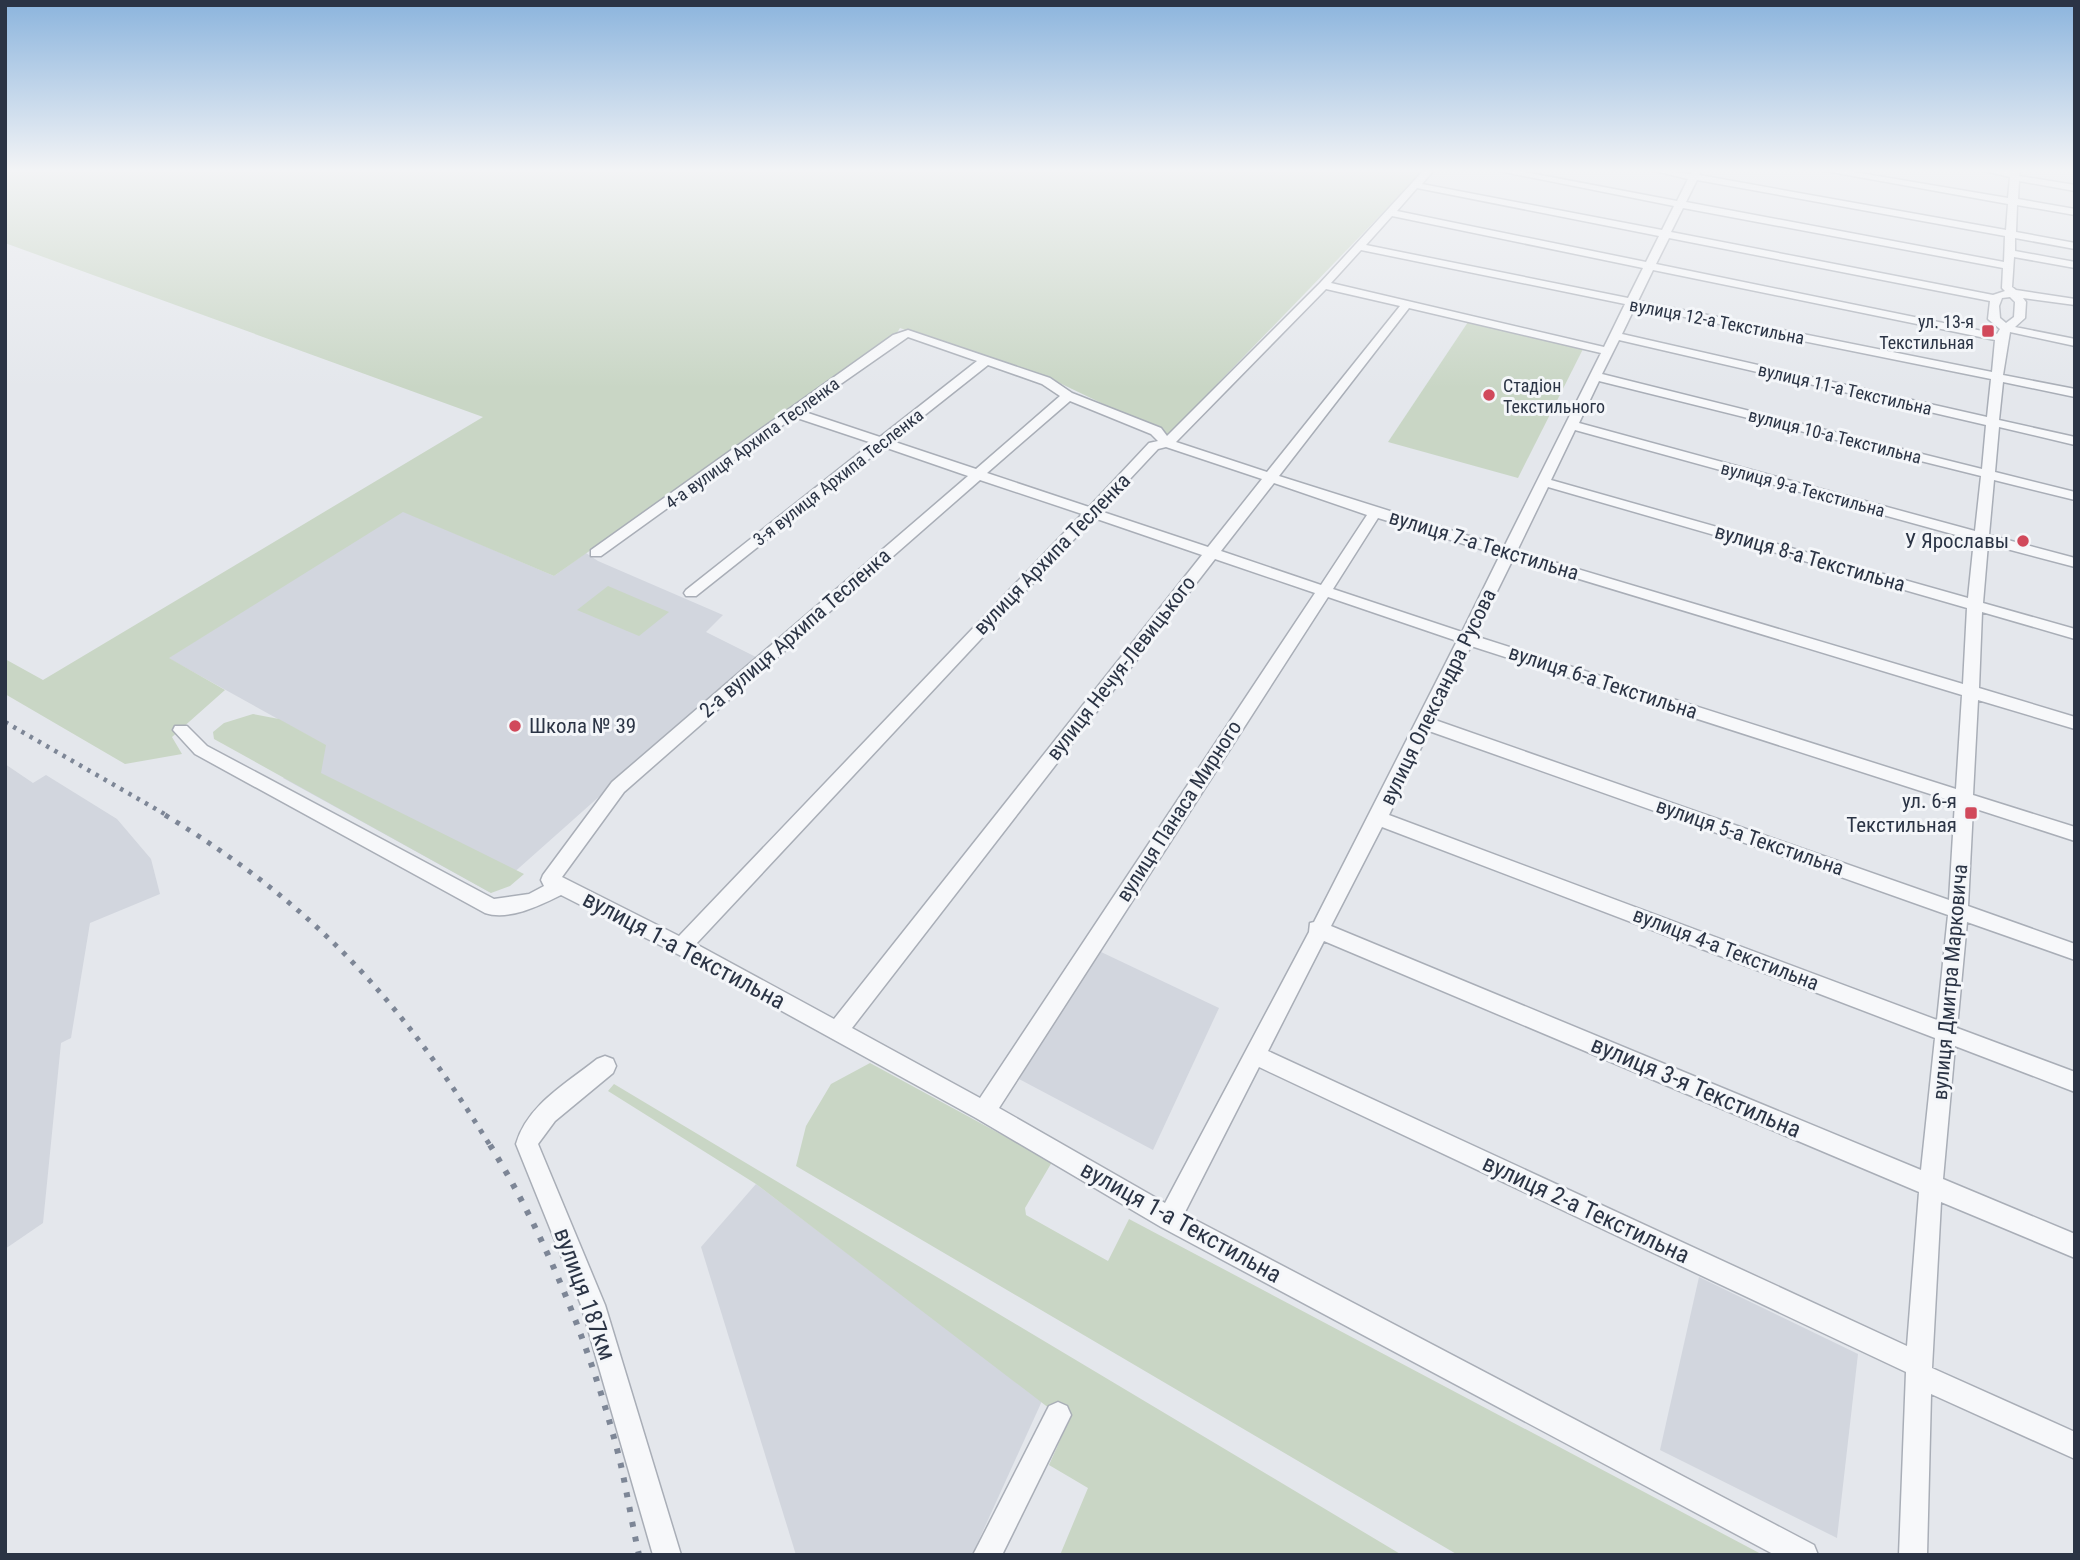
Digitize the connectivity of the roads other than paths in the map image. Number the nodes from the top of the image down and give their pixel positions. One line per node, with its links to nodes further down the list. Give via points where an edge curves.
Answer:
1 (1364, 243): 9 (street, вулиця Архипа Тесленка)
2 (1535, 243): 12 (street)
3 (1660, 243): 12 (street, вулиця Олександра Русова)
4 (1712, 243): 14 (street)
5 (1952, 243): 10 (street)
6 (1976, 243): 10 (street)
7 (2010, 243): 10 (street, вулиця Дмитра Марковича)
8 (2075, 246): 10 (street)
9 (1360, 247): 13 (street, вулиця Архипа Тесленка); 16 (street, вулиця 12-а Текстильна)
10 (2009, 251): 11 (street); 14 (street, вулиця Дмитра Марковича)
11 (2075, 265)
12 (1648, 266): 16 (street, вулиця Олександра Русова); 19 (street)
13 (1324, 285): 17 (street, вулиця 11-а Текстильна); 32 (street, вулиця Архипа Тесленка)
14 (2004, 296): 15 (street); 19 (street, вулиця Дмитра Марковича, via 1994,319)
15 (2075, 303)
16 (1630, 304): 21 (street, вулиця Олександра Русова); 24 (street, вулиця 12-а Текстильна)
17 (1406, 305): 21 (street, вулиця 11-а Текстильна); 35 (street, вулиця Нечуя-Левицького)
18 (908, 333): 22 (street, вулиця 7-а Текстильна); 27 (street, 4-а вулиця Архипа Тесленка)
19 (2004, 333): 20 (street); 24 (street, вулиця Дмитра Марковича)
20 (2075, 343)
21 (1611, 344): 23 (street, вулиця Олександра Русова); 28 (street, вулиця 11-а Текстильна)
22 (985, 361): 26 (street, вулиця 7-а Текстильна, via 1046,382); 31 (street, 3-я вулиця Архипа Тесленка)
23 (1595, 376): 29 (street, вулиця Олександра Русова); 33 (street, вулиця 10-а Текстильна)
24 (1997, 378): 25 (street, вулиця 12-а Текстильна); 28 (street, вулиця Дмитра Марковича)
25 (2075, 394)
26 (1068, 396): 32 (street, вулиця 7-а Текстильна, via 1156,431); 34 (street, 2-а вулиця Архипа Тесленка)
27 (795, 413): 31 (street, вулиця 6-а Текстильна); 43 (street, 4-а вулиця Архипа Тесленка)
28 (1991, 422): 30 (street, вулиця 11-а Текстильна); 33 (street, вулиця Дмитра Марковича)
29 (1571, 425): 36 (street, вулиця Олександра Русова); 40 (street, вулиця 9-а Текстильна)
30 (2075, 441)
31 (879, 442): 34 (street, вулиця 6-а Текстильна); 46 (street, 3-я вулиця Архипа Тесленка)
32 (1167, 443): 35 (street, вулиця 7-а Текстильна); 39 (street, вулиця Архипа Тесленка, via 1154,446)
33 (1988, 475): 37 (street, вулиця 10-а Текстильна); 40 (street, вулиця Дмитра Марковича)
34 (974, 476): 39 (street, вулиця 6-а Текстильна); 57 (street, 2-а вулиця Архипа Тесленка, via 618,788 550,880)
35 (1272, 478): 38 (street, вулиця 7-а Текстильна); 41 (street, вулиця Нечуя-Левицького)
36 (1545, 482): 42 (street, вулиця Олександра Русова); 47 (street, вулиця 8-а Текстильна)
37 (2075, 496)
38 (1375, 513): 42 (street, вулиця 7-а Текстильна); 45 (street, вулиця Панаса Мирного)
39 (1093, 514): 41 (street, вулиця 6-а Текстильна); 60 (street, вулиця Архипа Тесленка, via 870,743)
40 (1984, 538): 44 (street, вулиця 9-а Текстильна); 47 (street, вулиця Дмитра Марковича)
41 (1213, 551): 45 (street, вулиця 6-а Текстильна); 62 (street, вулиця Нечуя-Левицького)
42 (1509, 553): 49 (street, вулиця Олександра Русова); 50 (street, вулиця 7-а Текстильна)
43 (596, 554)
44 (2075, 563)
45 (1324, 589): 49 (street, вулиця 6-а Текстильна); 67 (street, вулиця Панаса Мирного)
46 (691, 593)
47 (1975, 606): 48 (street, вулиця 8-а Текстильна); 50 (street, вулиця Дмитра Марковича)
48 (2075, 634)
49 (1467, 639): 51 (street, вулиця Олександра Русова); 54 (street, вулиця 6-а Текстильна)
50 (1971, 692): 52 (street, вулиця 7-а Текстильна); 54 (street, вулиця Дмитра Марковича)
51 (1425, 723): 55 (street, вулиця Олександра Русова); 58 (street, вулиця 5-а Текстильна)
52 (2075, 723)
53 (181, 730): 57 (street, via 201,750 492,907 532,901)
54 (1964, 798): 56 (street, вулиця 6-а Текстильна); 58 (street, вулиця Дмитра Марковича)
55 (1378, 818): 59 (street, вулиця Олександра Русова); 63 (street, вулиця 4-а Текстильна)
56 (2075, 834)
57 (561, 886): 60 (street, вулиця 1-а Текстильна)
58 (1958, 911): 61 (street, вулиця 5-а Текстильна); 63 (street, вулиця Дмитра Марковича)
59 (1317, 929): 64 (street, вулиця Олександра Русова); 68 (street, вулиця 3-я Текстильна)
60 (681, 947): 62 (street, вулиця 1-а Текстильна)
61 (2075, 952)
62 (836, 1032): 67 (street, вулиця 1-а Текстильна)
63 (1948, 1033): 66 (street, вулиця 4-а Текстильна); 68 (street, вулиця Дмитра Марковича)
64 (1253, 1054): 69 (street, вулиця Олександра Русова); 71 (street, вулиця 2-а Текстильна)
65 (605, 1066): 74 (street, вулиця 187км, via 535,1125 527,1144 593,1305)
66 (2075, 1082)
67 (984, 1111): 69 (street, вулиця 1-а Текстильна)
68 (1931, 1185): 70 (street, вулиця 3-я Текстильна); 71 (street, вулиця Дмитра Марковича)
69 (1169, 1219): 76 (street, вулиця 1-а Текстильна)
70 (2075, 1246)
71 (1920, 1370): 73 (street, вулиця 2-а Текстильна); 77 (street, вулиця Дмитра Марковича)
72 (1058, 1415): 75 (street)
73 (2075, 1446)
74 (667, 1555)
75 (987, 1555)
76 (1804, 1555)
77 (1913, 1555)

